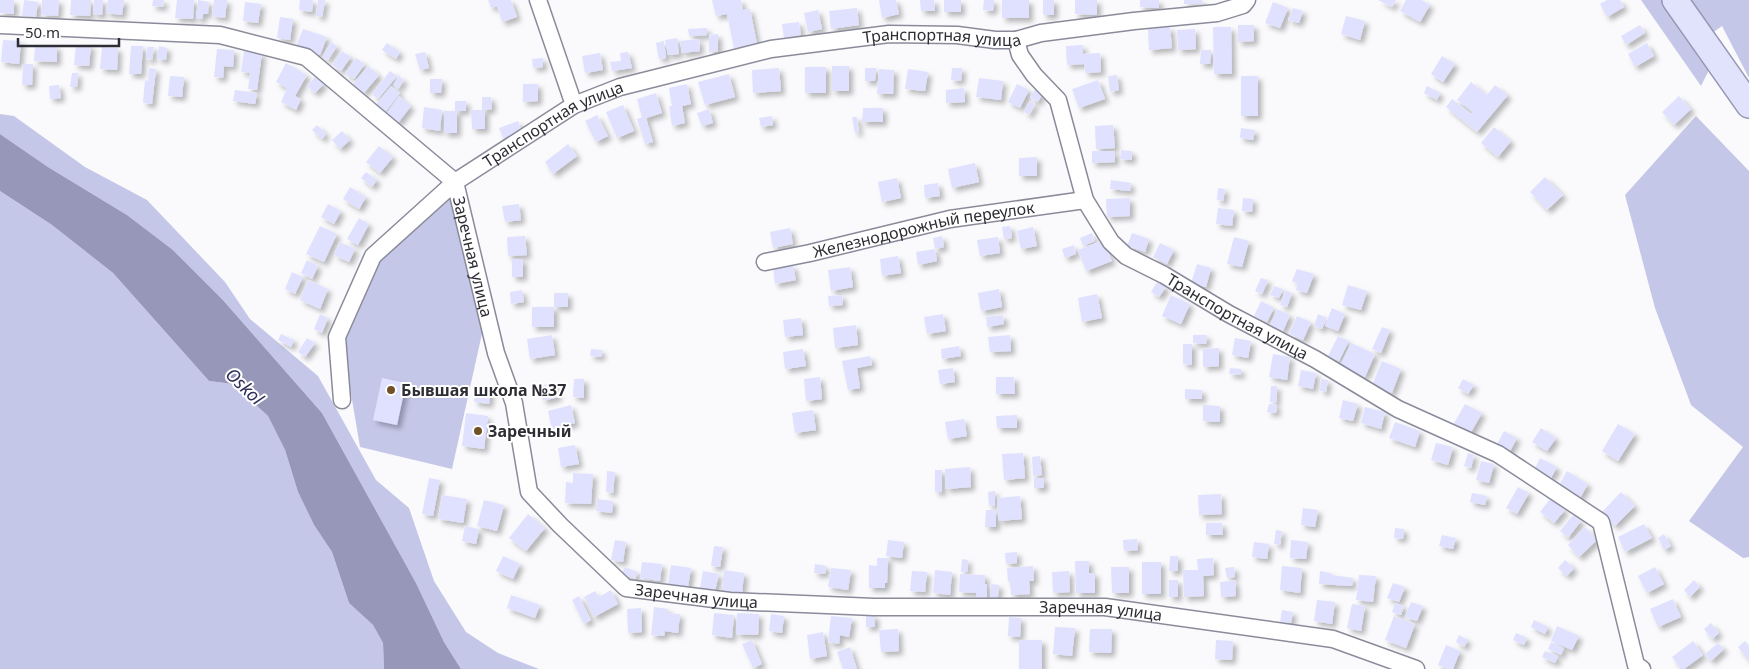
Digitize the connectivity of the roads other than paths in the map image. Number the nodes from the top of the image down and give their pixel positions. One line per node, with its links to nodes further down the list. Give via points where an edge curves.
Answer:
1 (538, 0): 6 (street)
2 (1247, 0): 5 (street, via 1243,5 1217,13 1041,33)
3 (1675, 0): 7 (main road)
4 (0, 26): 8 (street, via 220,35 306,58)
5 (1016, 40): 6 (street, Транспортная улица, via 889,34 771,49 620,87); 9 (street, Транспортная улица, via 1020,55 1058,100)
6 (574, 104): 8 (street, Транспортная улица)
7 (1749, 105)
8 (455, 182): 11 (street, Заречная улица, via 373,256 337,337); 13 (street, Заречная улица, via 496,353 514,402 530,492 626,588 730,601 864,607 1105,607 1333,639)
9 (1085, 200): 10 (street, Железнодорожный переулок, via 950,219); 12 (street, Транспортная улица, via 1111,242 1126,256 1315,359 1398,409 1498,454 1601,522)
10 (765, 262)
11 (342, 400)
12 (1634, 668)
13 (1416, 669)

